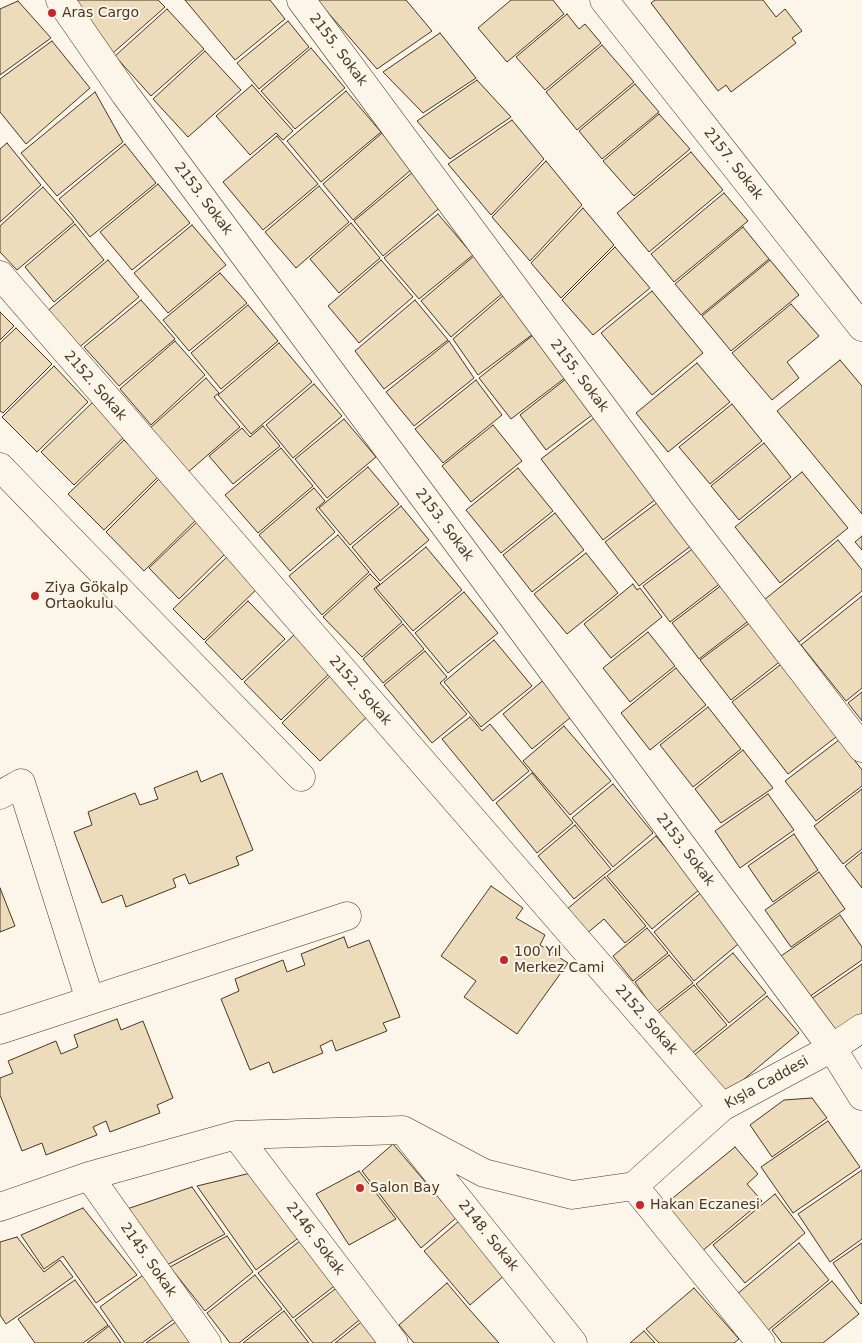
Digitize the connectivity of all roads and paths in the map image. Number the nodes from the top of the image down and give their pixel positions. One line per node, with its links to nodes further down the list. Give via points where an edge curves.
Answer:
1 (60, 0): 14 (street, 2153. Sokak, via 143,118)
2 (300, 0): 7 (street, 2155. Sokak, via 679,510)
3 (604, 0): 5 (street, 2157. Sokak)
4 (0, 275): 16 (street, 2152. Sokak)
5 (862, 327)
6 (0, 468): 8 (street)
7 (862, 748)
8 (301, 776)
9 (0, 795): 11 (street, via 21,784)
10 (348, 916): 11 (street)
11 (90, 1000): 13 (street)
12 (862, 1028): 14 (street, Kışla Caddesi)
13 (0, 1030)
14 (832, 1048): 15 (street, 2153. Sokak); 16 (street, Kışla Caddesi)
15 (862, 1096)
16 (722, 1108): 20 (street, Kışla Caddesi)
17 (403, 1130): 18 (street); 20 (street, via 484,1173 572,1195); 24 (street, 2148. Sokak)
18 (236, 1135): 19 (street); 23 (street, 2146. Sokak)
19 (89, 1176): 21 (street); 22 (street, 2145. Sokak)
20 (634, 1186): 25 (street)
21 (0, 1207)
22 (207, 1343)
23 (394, 1343)
24 (573, 1343)
25 (761, 1343)

